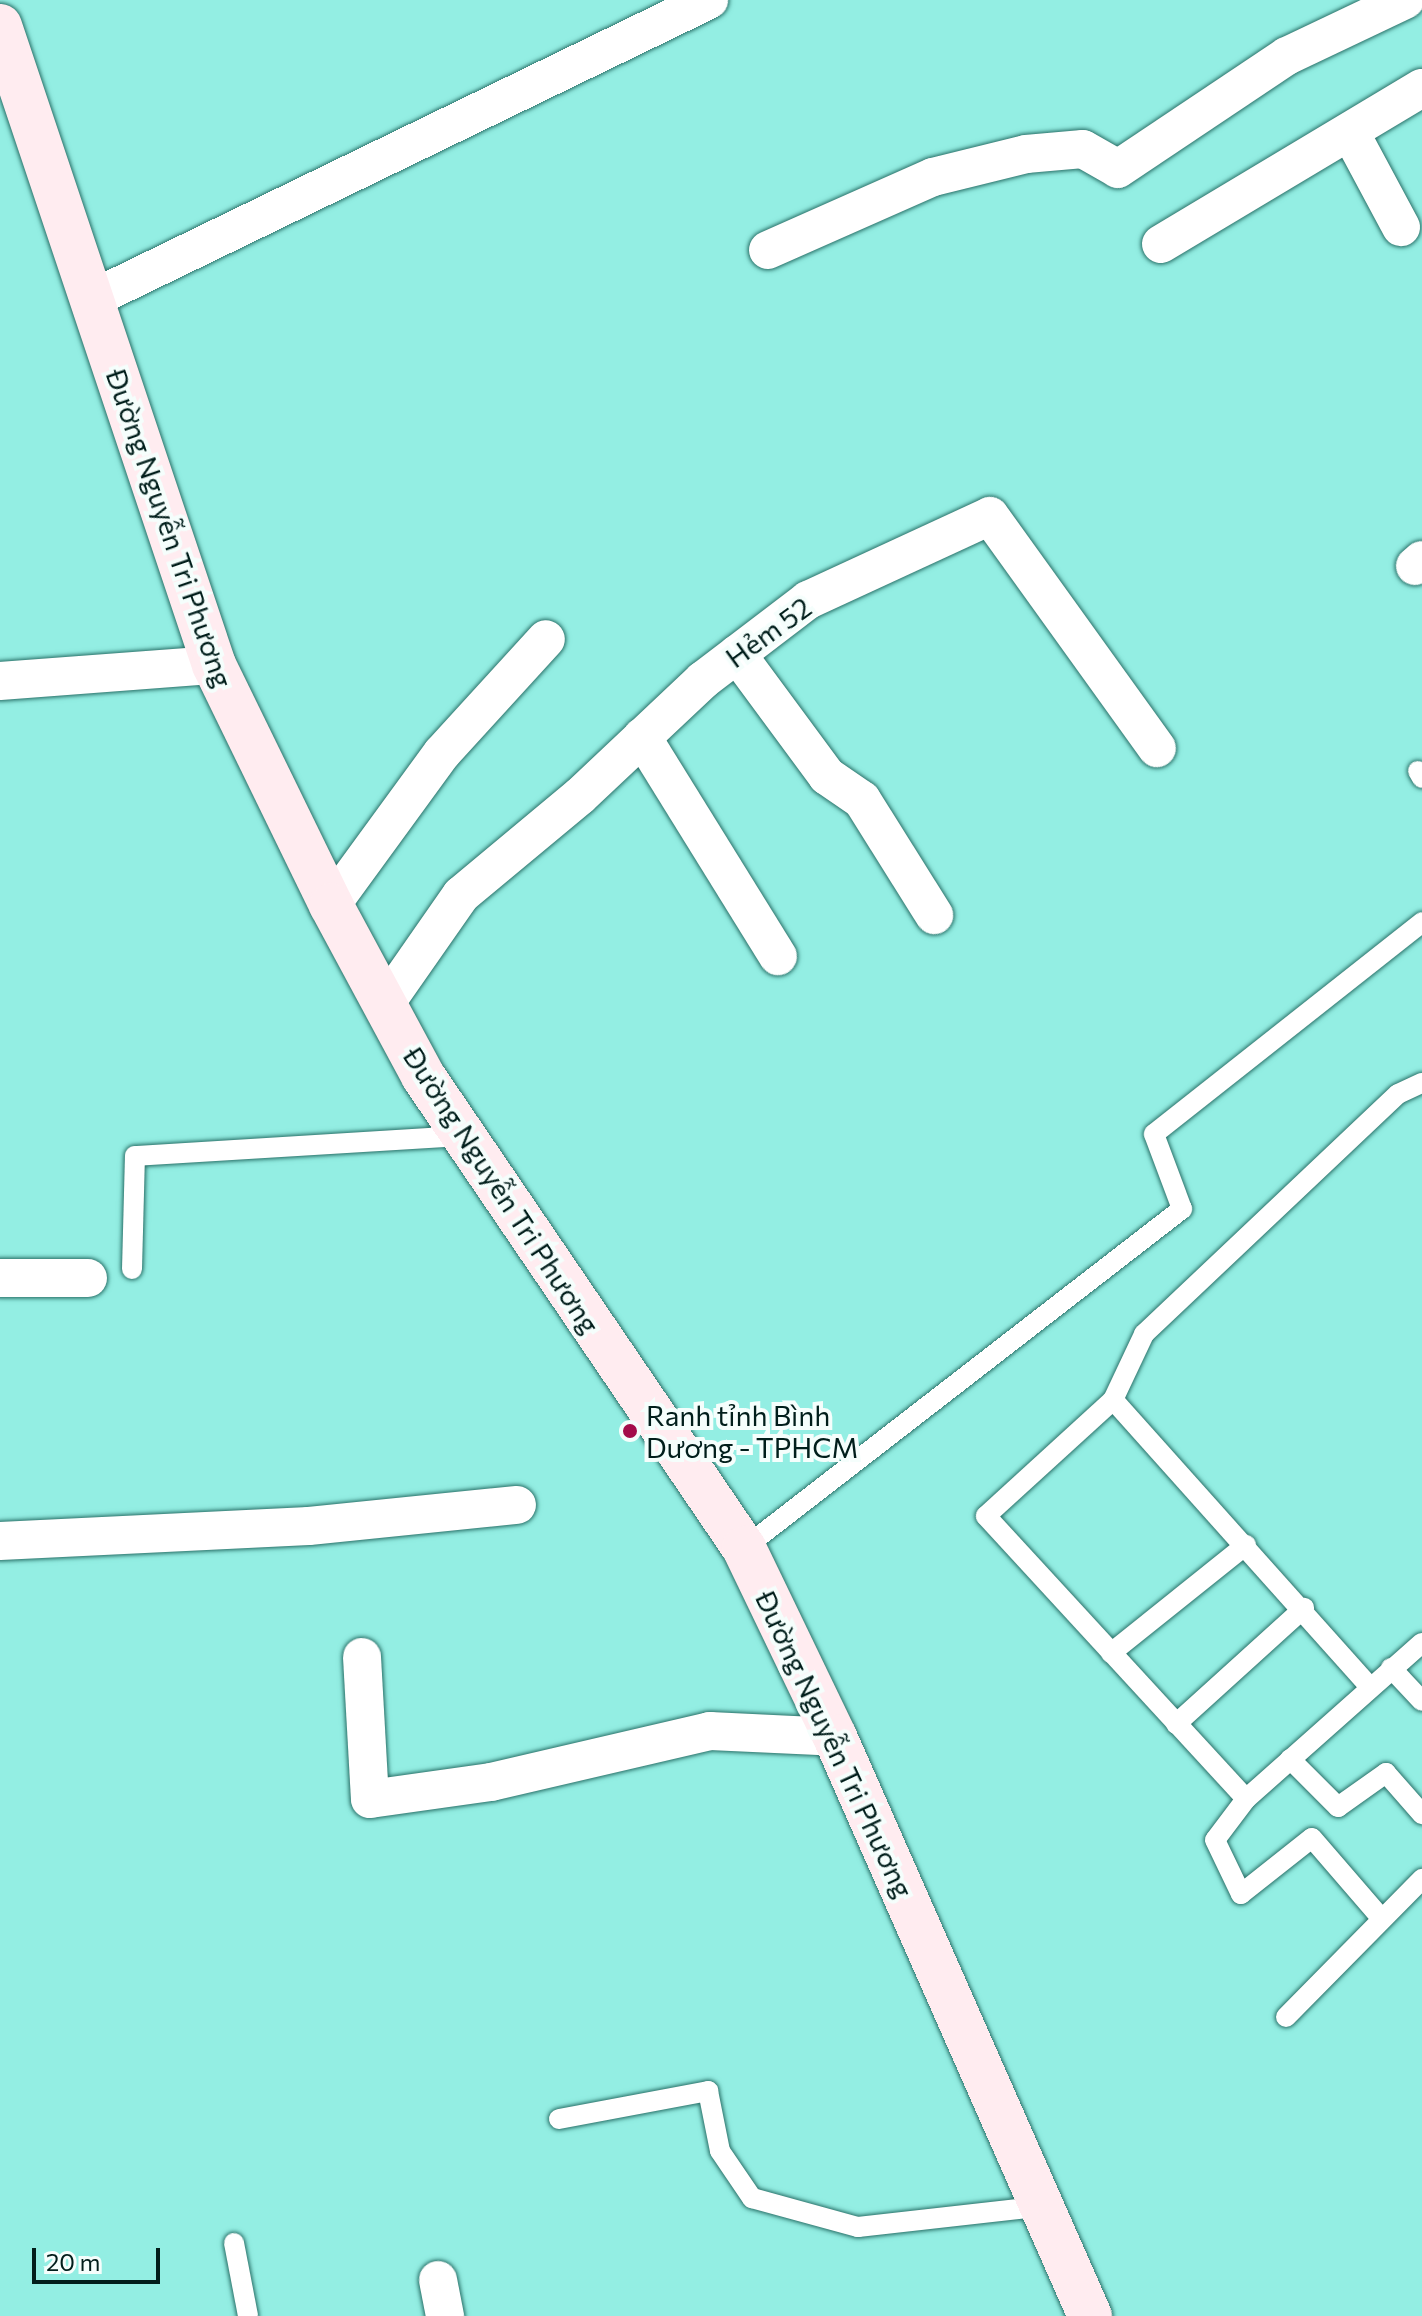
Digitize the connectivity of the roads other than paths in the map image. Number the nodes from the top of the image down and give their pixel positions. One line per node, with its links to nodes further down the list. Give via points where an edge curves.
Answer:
1 (709, 0): 11 (street)
2 (1405, 0): 10 (street, via 1287,56 1118,169 1083,149 1026,154 933,177)
3 (1416, 0): 4 (street)
4 (1422, 6)
5 (0, 26): 11 (main road, Đường Nguyễn Tri Phương)
6 (1422, 88): 7 (street)
7 (1350, 132): 8 (street); 9 (street)
8 (1401, 227)
9 (1161, 244)
10 (768, 250)
11 (90, 300): 14 (main road, Đường Nguyễn Tri Phương)
12 (546, 639): 18 (street, via 442,753)
13 (737, 654): 16 (street, Hẻm 52); 17 (street, Hẻm 52, via 808,600 990,516); 19 (street, via 827,776 862,800)
14 (214, 665): 15 (street); 18 (main road, Đường Nguyễn Tri Phương)
15 (0, 681)
16 (642, 737): 21 (street); 22 (street, Hẻm 52, via 461,895)
17 (1157, 748)
18 (331, 905): 22 (main road, Đường Nguyễn Tri Phương)
19 (934, 915)
20 (1422, 922): 32 (lane, via 1154,1134 1182,1209)
21 (778, 956)
22 (385, 1004): 24 (main road, Đường Nguyễn Tri Phương)
23 (1422, 1083): 28 (lane, via 1398,1094 1144,1334)
24 (463, 1136): 25 (lane, via 135,1156); 32 (main road, Đường Nguyễn Tri Phương)
25 (132, 1269)
26 (0, 1278): 27 (street)
27 (88, 1278)
28 (1113, 1400): 31 (lane); 35 (lane, via 986,1516)
29 (517, 1505): 30 (street, via 309,1526)
30 (0, 1541)
31 (1246, 1545): 33 (lane); 35 (lane)
32 (744, 1548): 41 (main road, Đường Nguyễn Tri Phương)
33 (1304, 1608): 38 (lane); 40 (lane)
34 (1422, 1643): 37 (lane)
35 (1111, 1653): 40 (lane)
36 (362, 1657): 41 (street, via 370,1799 491,1782 710,1731)
37 (1391, 1668): 38 (lane); 39 (lane)
38 (1369, 1686): 42 (lane)
39 (1422, 1701)
40 (1176, 1724): 43 (lane)
41 (835, 1737): 49 (main road, Đường Nguyễn Tri Phương)
42 (1290, 1759): 43 (lane); 44 (lane, via 1338,1807 1386,1773)
43 (1246, 1799): 46 (lane, via 1215,1840 1241,1894 1312,1838)
44 (1422, 1814)
45 (1422, 1879): 46 (lane)
46 (1382, 1919): 47 (lane)
47 (1286, 2017)
48 (559, 2119): 49 (lane, via 708,2091 720,2151 752,2198 858,2227)
49 (1045, 2206): 52 (main road, Đường Nguyễn Tri Phương)
50 (234, 2243): 51 (lane)
51 (248, 2316)
52 (1090, 2316)

